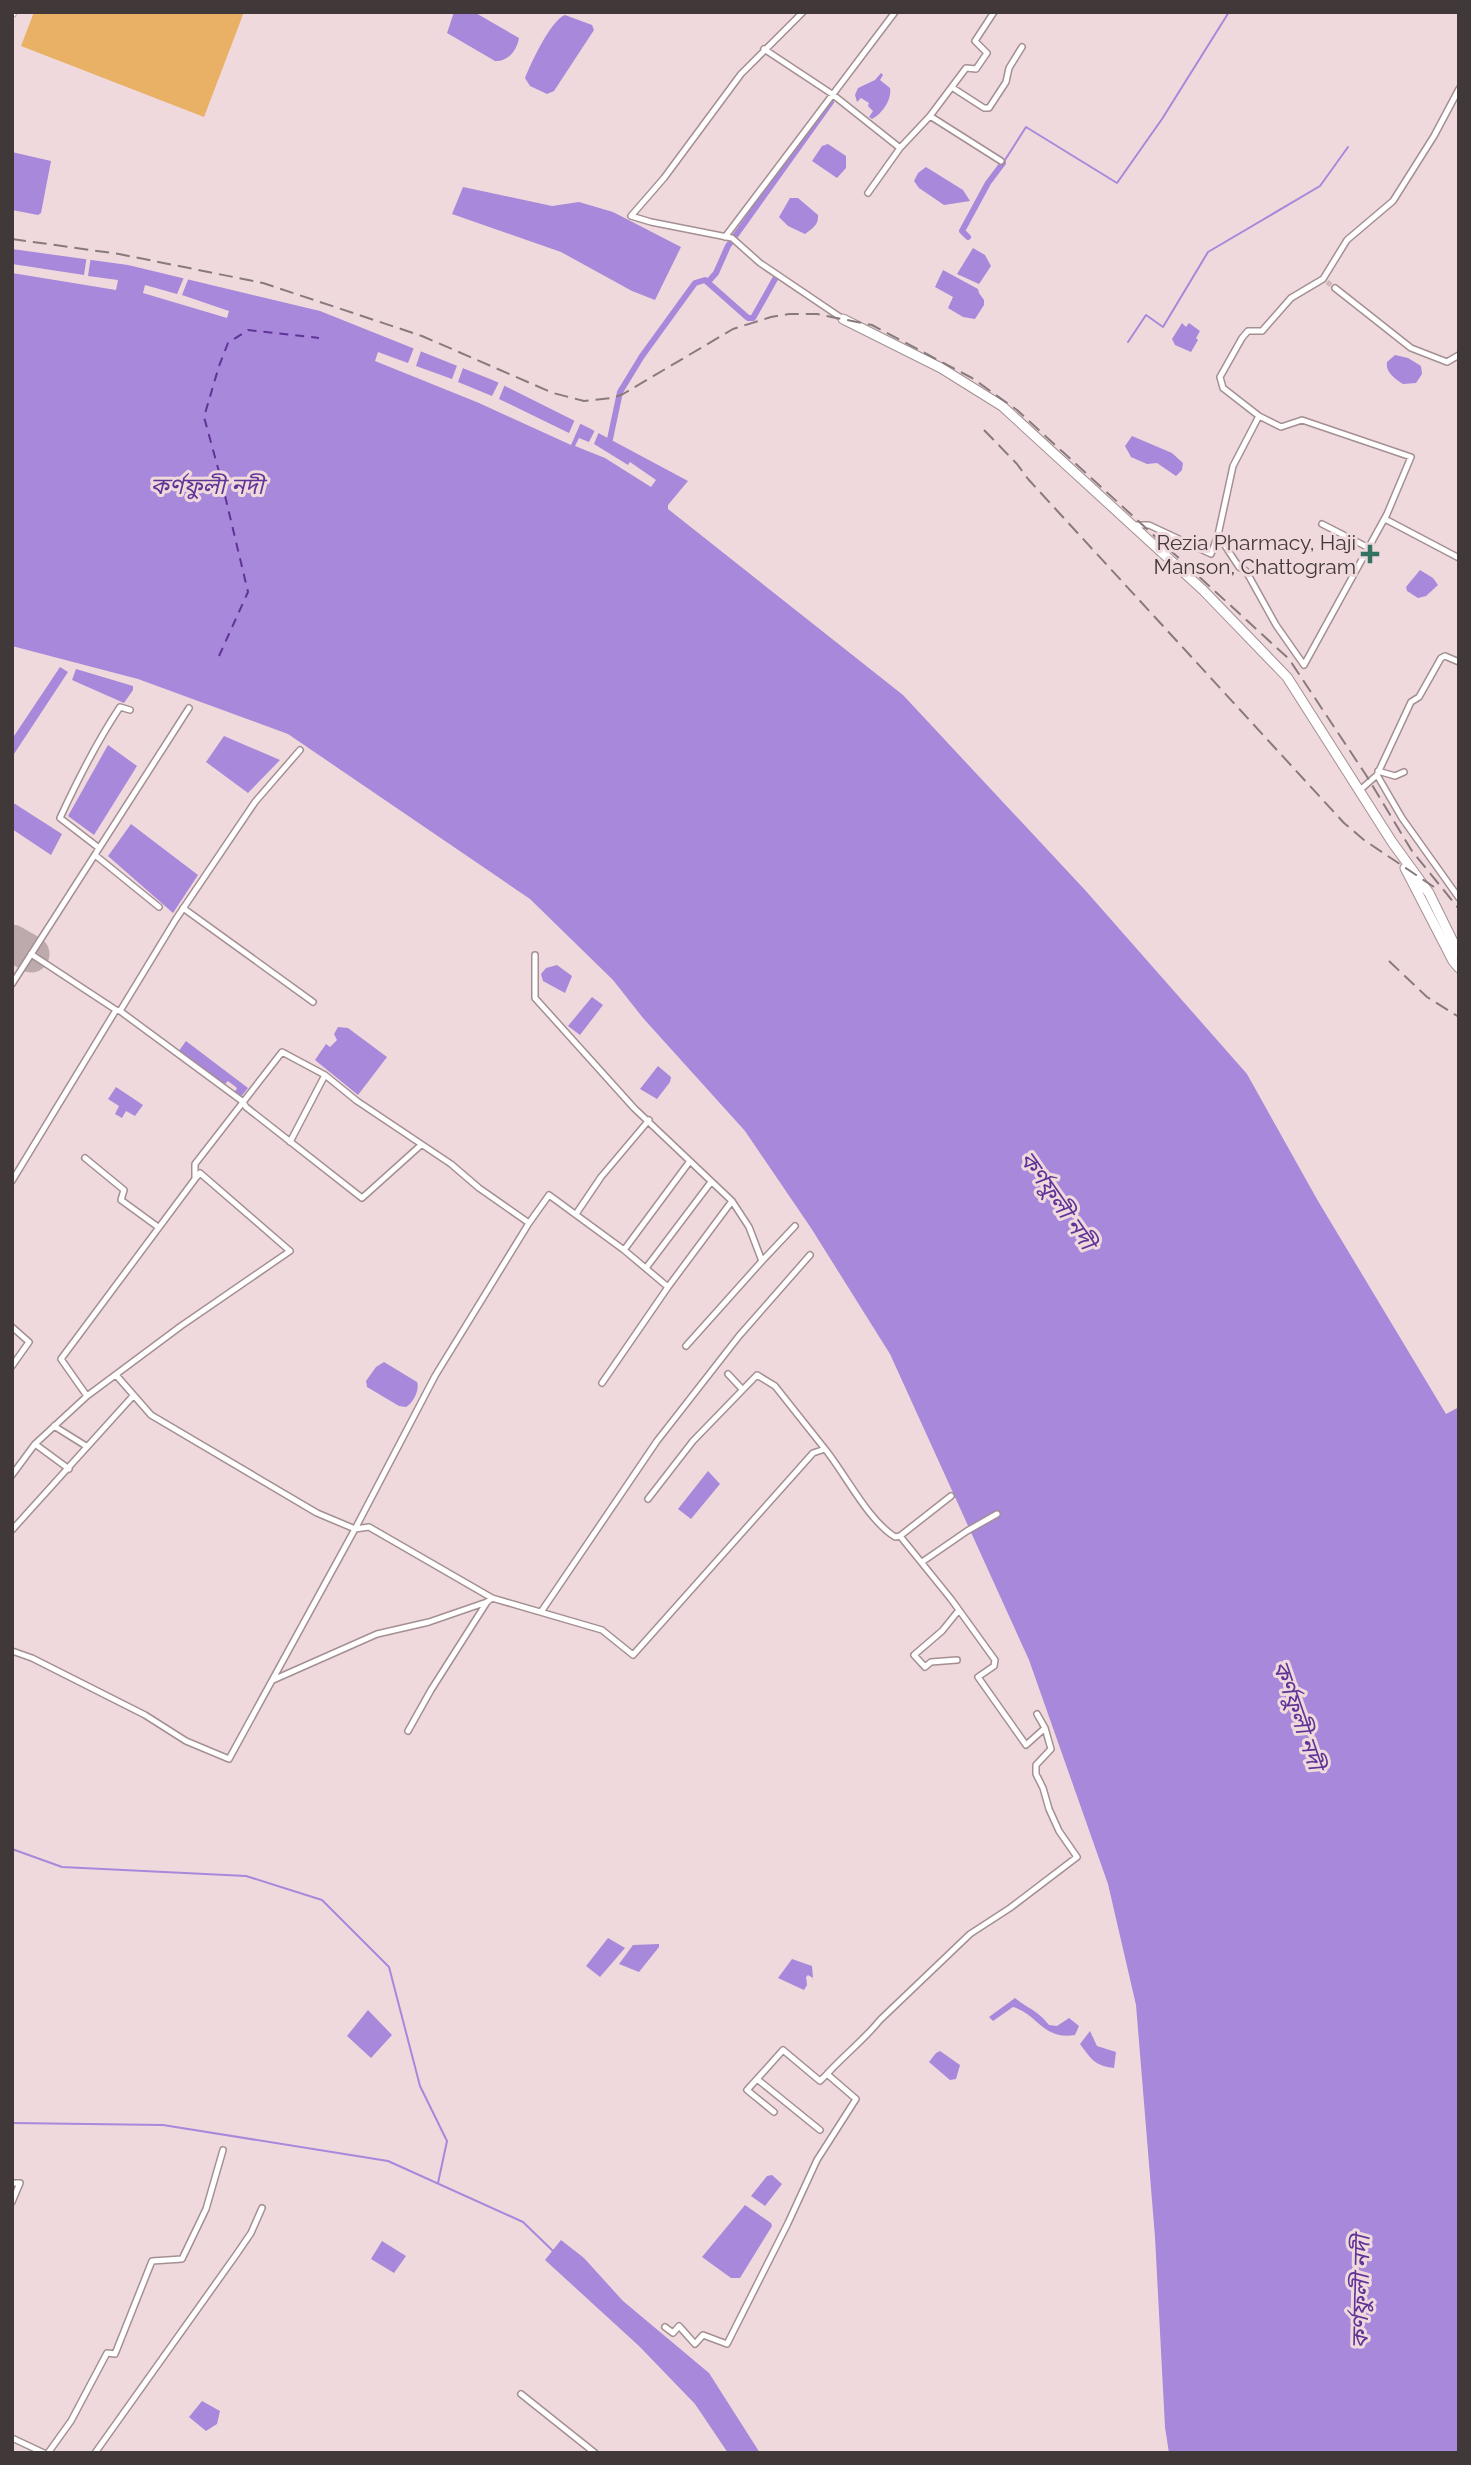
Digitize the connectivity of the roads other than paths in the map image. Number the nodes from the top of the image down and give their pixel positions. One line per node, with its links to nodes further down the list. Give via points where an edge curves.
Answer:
1 (803, 12): 5 (street)
2 (895, 12): 8 (street)
3 (994, 12): 6 (street, via 975,41 986,51 982,62 976,69 966,68)
4 (1022, 47): 6 (street, via 989,107)
5 (764, 49): 8 (street); 13 (street, via 631,216)
6 (953, 88): 9 (street)
7 (1459, 89): 17 (street, via 1393,201 1347,240 1325,281 1291,298 1262,331 1248,331 1242,338 1220,377 1223,388)
8 (832, 94): 10 (street); 13 (street)
9 (930, 116): 10 (street); 11 (street)
10 (900, 148): 12 (street)
11 (1001, 161)
12 (868, 192)
13 (731, 238): 15 (street)
14 (1335, 288): 16 (street, via 1411,348 1447,362)
15 (843, 320): 19 (highway, via 941,368 1002,406)
16 (1459, 355)
17 (1259, 416): 18 (street, via 1282,427 1302,421 1411,457); 21 (street, via 1233,466)
18 (1385, 519): 22 (street); 23 (street)
19 (1133, 524): 21 (street, via 1149,526 1211,554); 30 (highway, via 1287,677)
20 (1322, 524): 22 (street)
21 (1218, 536): 22 (street, via 1246,571 1304,665)
22 (1369, 548)
23 (1459, 558)
24 (1459, 662): 29 (street, via 1441,658 1419,697 1411,702)
25 (189, 708): 32 (street)
26 (130, 710): 32 (street, via 120,707 100,737 60,818)
27 (300, 750): 36 (street, via 256,802)
28 (1404, 772): 29 (street, via 1395,776)
29 (1377, 773): 30 (street); 34 (street, via 1402,818)
30 (1360, 790): 31 (highway)
31 (1392, 842): 38 (highway, via 1429,893); 40 (highway)
32 (99, 848): 33 (street)
33 (95, 855): 35 (street); 37 (street)
34 (1459, 898)
35 (159, 907)
36 (183, 908): 42 (street); 43 (street)
37 (31, 954): 41 (street); 43 (street)
38 (1459, 954)
39 (535, 955): 46 (street, via 534,998)
40 (1459, 968)
41 (12, 984)
42 (313, 1002)
43 (118, 1011): 45 (street); 52 (street)
44 (325, 1075): 45 (street, via 282,1052); 47 (street); 48 (street)
45 (242, 1101): 47 (street); 51 (street, via 195,1164)
46 (649, 1120): 50 (street); 55 (street)
47 (290, 1142): 48 (street, via 362,1198)
48 (421, 1145): 56 (street)
49 (85, 1158): 58 (street, via 124,1190 121,1200)
50 (690, 1161): 53 (street); 59 (street)
51 (195, 1179): 58 (street); 68 (street, via 200,1173 290,1251)
52 (12, 1181)
53 (711, 1182): 54 (street); 62 (street)
54 (732, 1201): 61 (street, via 749,1227); 63 (street)
55 (576, 1214): 56 (street, via 549,1195); 59 (street)
56 (529, 1223): 82 (street, via 435,1376)
57 (795, 1226): 61 (street)
58 (158, 1227): 71 (street, via 61,1360)
59 (624, 1250): 62 (street)
60 (810, 1255): 88 (street, via 657,1441)
61 (762, 1261): 65 (street)
62 (646, 1268): 63 (street)
63 (668, 1287): 69 (street)
64 (12, 1327): 66 (street, via 29,1342)
65 (686, 1346)
66 (12, 1366)
67 (729, 1374): 70 (street)
68 (116, 1375): 71 (street); 72 (street)
69 (602, 1383)
70 (742, 1389): 76 (street, via 757,1375 775,1386); 80 (street)
71 (87, 1396): 73 (street)
72 (133, 1396): 75 (street); 82 (street, via 151,1415 317,1513)
73 (54, 1426): 74 (street); 75 (street)
74 (35, 1444): 77 (street); 78 (street)
75 (86, 1447): 77 (street)
76 (825, 1449): 84 (street, via 880,1523 893,1536); 88 (street, via 804,1462 633,1655 602,1630)
77 (69, 1469): 83 (street)
78 (12, 1475)
79 (951, 1496): 84 (street)
80 (648, 1499)
81 (997, 1514): 85 (street)
82 (355, 1529): 86 (street, via 369,1527); 91 (street)
83 (12, 1530)
84 (900, 1536): 85 (street)
85 (922, 1562): 87 (street)
86 (489, 1600): 88 (street); 91 (street, via 429,1622 377,1634); 94 (street)
87 (959, 1610): 90 (street, via 914,1655 925,1667 931,1662); 93 (street, via 995,1660 994,1666 978,1677 998,1707 1026,1745)
88 (541, 1612)
89 (12, 1651): 91 (street, via 229,1759)
90 (957, 1660)
91 (271, 1680)
92 (1037, 1714): 93 (street)
93 (1045, 1728): 95 (street, via 1051,1749 1036,1765 1036,1774 1059,1831 1077,1857 970,1934)
94 (408, 1731)
95 (827, 2074): 96 (street, via 820,2081 783,2050); 103 (street, via 856,2099 817,2160 727,2344 703,2335 695,2344 679,2326 673,2333)
96 (757, 2079): 97 (street, via 747,2090); 98 (street)
97 (774, 2112)
98 (820, 2130)
99 (223, 2150): 106 (street, via 206,2209 182,2259 152,2261 115,2354 107,2353 71,2421)
100 (12, 2183): 101 (street, via 20,2183)
101 (12, 2202)
102 (262, 2208): 107 (street, via 251,2233)
103 (665, 2327)
104 (521, 2394): 108 (street)
105 (12, 2438): 106 (street)
106 (46, 2453)
107 (95, 2453)
108 (595, 2453)

